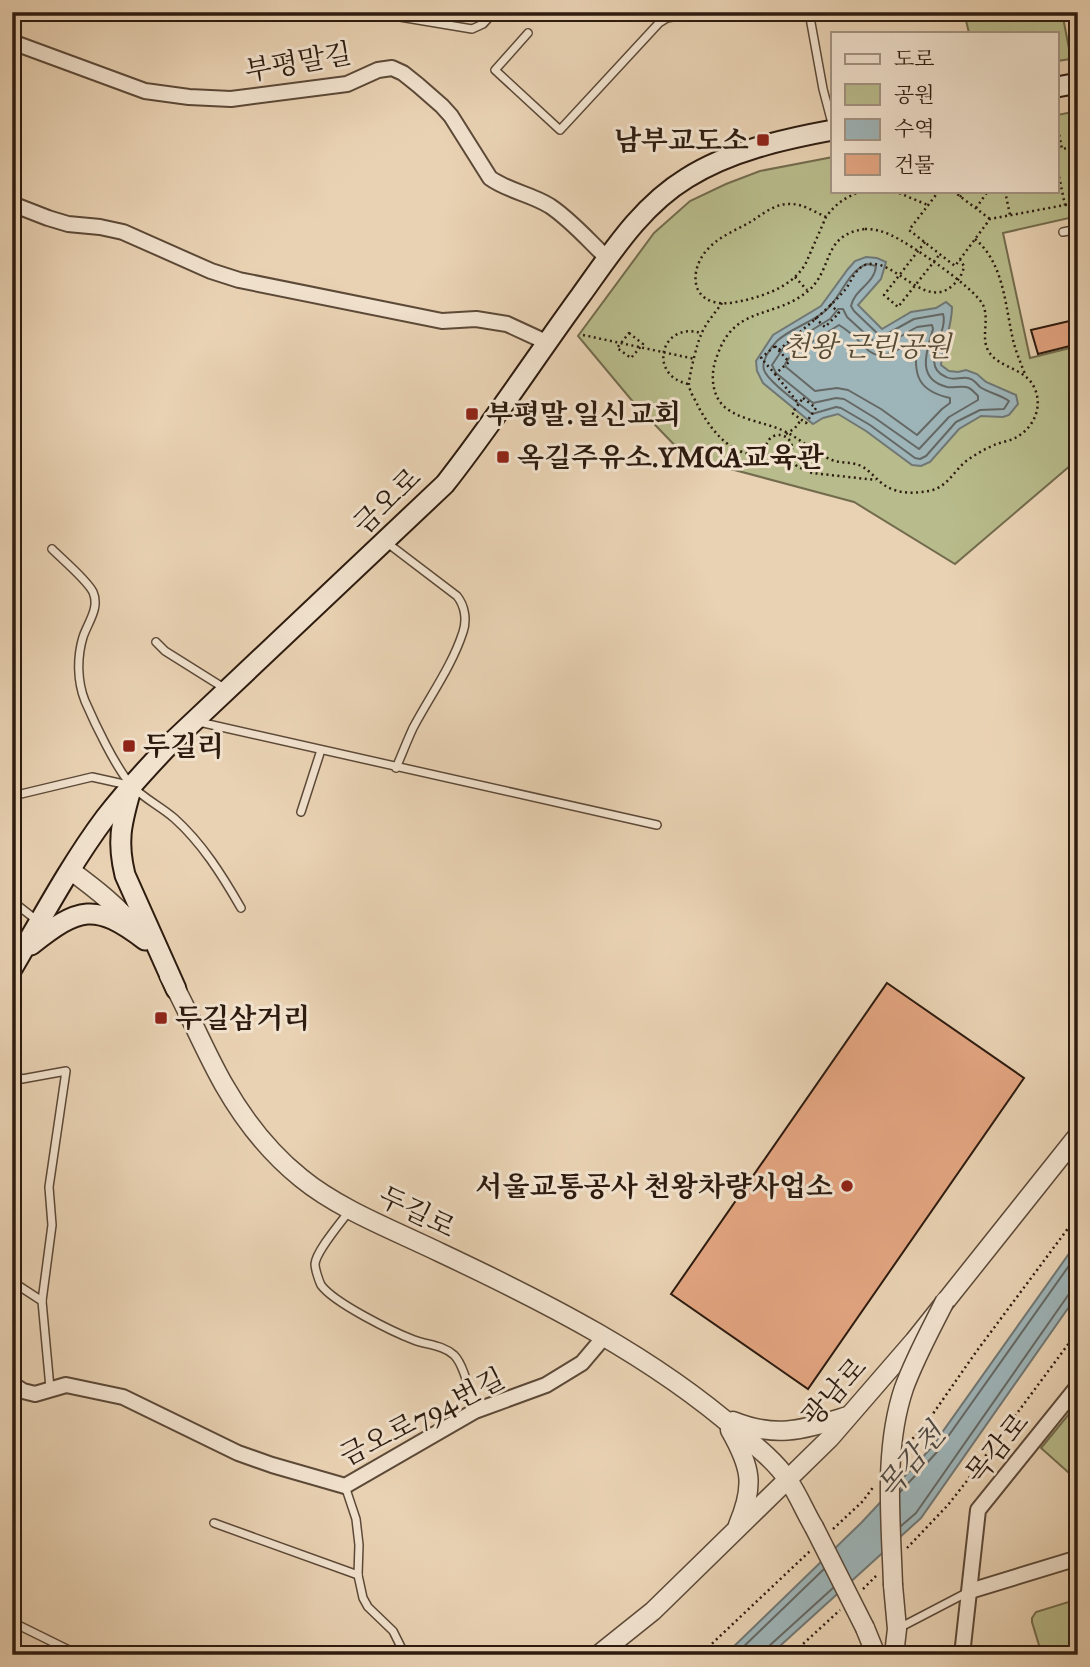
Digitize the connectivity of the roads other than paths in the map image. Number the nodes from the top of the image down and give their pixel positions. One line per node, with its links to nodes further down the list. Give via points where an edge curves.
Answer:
1 (379, 12): 2 (lane, via 472,29)
2 (494, 12)
3 (698, 12): 5 (lane, via 659,23 560,130 495,70)
4 (809, 12): 9 (lane)
5 (528, 33)
6 (12, 42): 14 (street, 부평말길, via 145,91 189,97 231,99 347,84 392,68 451,116 490,178 550,207)
7 (1078, 83): 8 (main road)
8 (1058, 87)
9 (831, 121)
10 (831, 129): 14 (main road, 금오로, via 758,148 688,178 639,218)
11 (12, 204): 15 (street, via 48,218 123,232 239,280 442,321 476,319 507,324)
12 (1078, 229): 13 (lane)
13 (1063, 232)
14 (607, 258): 15 (main road, 금오로)
15 (546, 342): 16 (main road, 금오로, via 451,476)
16 (385, 542): 19 (main road, 금오로); 22 (lane, via 457,596 465,615 464,630 449,665)
17 (52, 549): 23 (lane, via 95,597 83,638 79,677 84,698 113,758)
18 (156, 642): 19 (lane)
19 (228, 690): 20 (main road, 금오로)
20 (195, 721): 21 (lane); 23 (main road, 금오로)
21 (321, 750): 22 (lane); 25 (lane)
22 (396, 768): 26 (lane)
23 (132, 786): 24 (lane, via 92,777); 27 (main road, 금오로); 29 (lane, via 173,817 207,853); 33 (main road, via 122,824 120,857)
24 (12, 799)
25 (301, 812)
26 (657, 825)
27 (70, 870): 30 (main road, 금오로); 31 (street, 두길로, via 113,904)
28 (12, 901): 30 (lane)
29 (240, 908)
30 (39, 923): 32 (main road, 금오로)
31 (145, 940): 32 (main road, via 110,917 82,915 54,927); 33 (street, 두길로)
32 (17, 961)
33 (176, 989): 36 (street, 두길로, via 223,1083 256,1133 300,1177)
34 (12, 1073): 38 (lane, via 22,1079 66,1072 50,1187 52,1225)
35 (1078, 1135): 39 (street, 광남로)
36 (351, 1209): 40 (street, 두길로); 44 (lane, via 315,1265 321,1284 389,1331 454,1356)
37 (12, 1278): 38 (lane)
38 (42, 1301): 43 (lane)
39 (945, 1301): 45 (street, 광남로); 55 (street, bridge, via 905,1388 896,1425 887,1579)
40 (604, 1337): 44 (street, 금오로794번길, via 582,1363 546,1385); 46 (street, 두길로)
41 (12, 1384): 43 (street, 금오로794번길, via 35,1394)
42 (1078, 1386): 53 (street, 목감로, via 978,1510)
43 (50, 1388): 48 (street, 금오로794번길, via 66,1385 122,1397 238,1453)
44 (475, 1411): 48 (street, 금오로794번길)
45 (850, 1416): 46 (street, via 797,1431 765,1431); 47 (street, 광남로)
46 (723, 1418): 47 (street, 두길로); 50 (street, via 743,1455 749,1482 746,1507)
47 (788, 1480): 50 (street, 광남로); 59 (street, 두길로, bridge)
48 (345, 1486): 52 (lane, via 358,1531)
49 (214, 1523): 52 (lane)
50 (736, 1530): 58 (street, 광남로, via 653,1611)
51 (1078, 1558): 53 (street)
52 (358, 1575): 57 (lane, via 368,1607 393,1631)
53 (970, 1591): 55 (lane); 61 (street, 목감로)
54 (12, 1622): 56 (lane)
55 (897, 1629): 60 (street)
56 (79, 1655)
57 (405, 1655)
58 (598, 1655)
59 (876, 1655)
60 (894, 1655)
61 (962, 1655)

